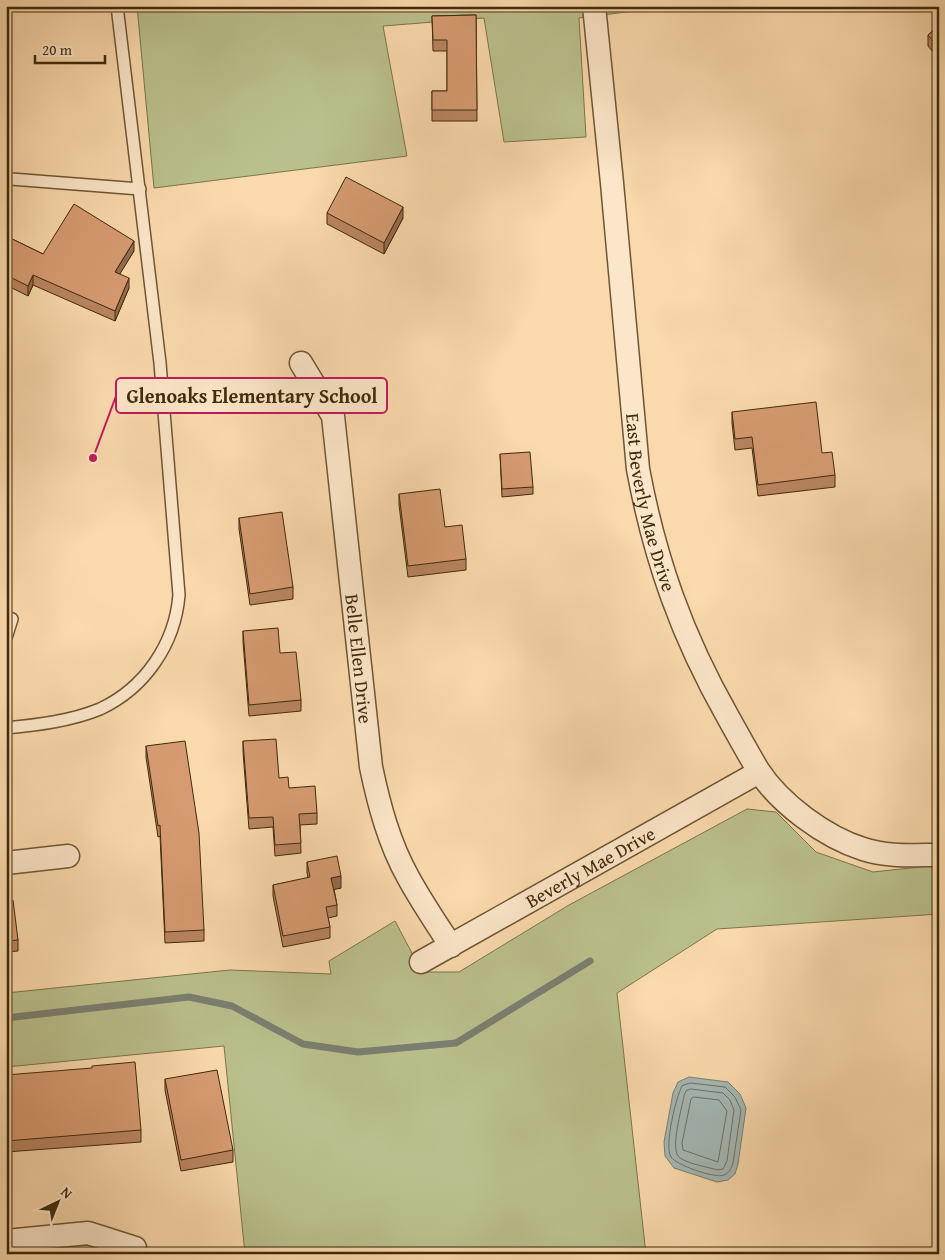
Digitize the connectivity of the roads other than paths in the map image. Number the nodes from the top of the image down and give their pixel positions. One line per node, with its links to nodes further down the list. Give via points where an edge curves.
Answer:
1 (118, 6): 4 (lane)
2 (594, 6): 9 (street, East Beverly Mae Drive, via 638,469 646,512 664,577 688,641)
3 (11, 179): 4 (lane)
4 (140, 189): 8 (lane, via 161,372 178,595 174,626 156,662 135,686 116,700 64,720)
5 (301, 363): 13 (street, Belle Ellen Drive, via 333,416 379,805 407,876)
6 (6, 617): 7 (lane, via 12,619)
7 (6, 638)
8 (6, 728)
9 (759, 772): 10 (street, East Beverly Mae Drive, via 805,818 864,850 900,856); 13 (street, Beverly Mae Drive)
10 (939, 855)
11 (68, 856): 12 (street)
12 (6, 863)
13 (451, 946): 14 (street, Beverly Mae Drive)
14 (422, 962)
15 (6, 1241): 16 (street, via 88,1232)
16 (135, 1248)

